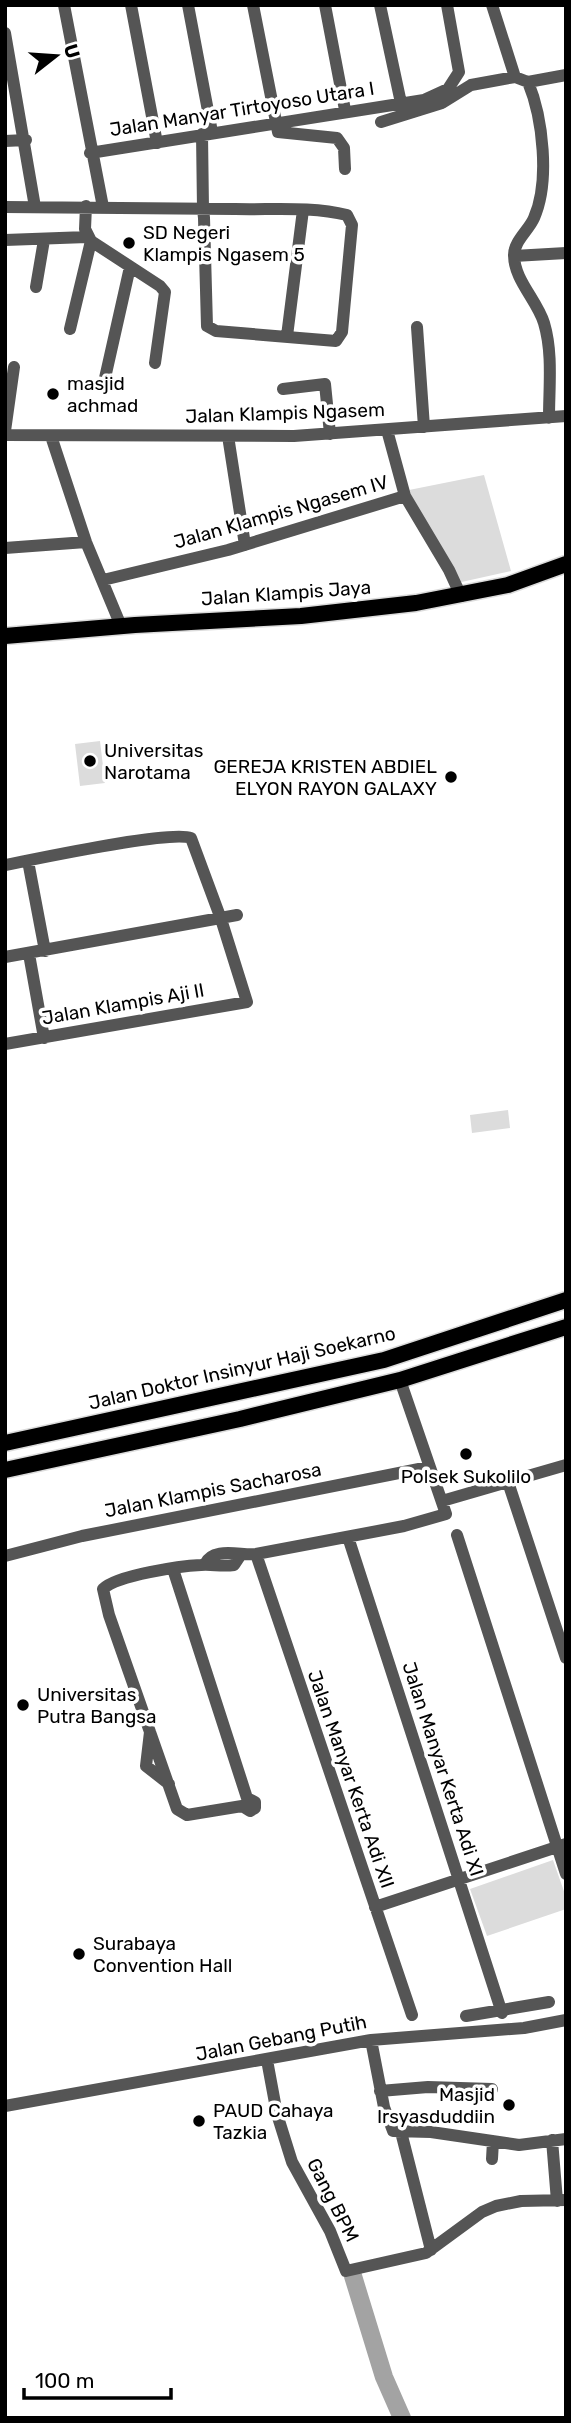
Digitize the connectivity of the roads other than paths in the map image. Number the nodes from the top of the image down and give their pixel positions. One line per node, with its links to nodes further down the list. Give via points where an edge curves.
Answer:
1 (64, 5): 21 (street)
2 (131, 5): 20 (street)
3 (188, 5): 17 (street)
4 (253, 5): 16 (street)
5 (325, 5): 14 (street)
6 (380, 5): 13 (street, Jalan Manyar Tirtoyoso Utara I)
7 (447, 5): 13 (street, Jalan Manyar Tirtoyoso Utara I, via 459,72 456,82 436,95)
8 (492, 5): 11 (street)
9 (5, 33): 18 (street)
10 (566, 75): 12 (street)
11 (515, 77): 12 (street); 15 (street, via 471,85 442,103)
12 (528, 82): 33 (street, via 544,155 536,214)
13 (401, 103): 14 (street, Jalan Manyar Tirtoyoso Utara I)
14 (345, 110): 16 (street, Jalan Manyar Tirtoyoso Utara I)
15 (381, 122)
16 (275, 124): 17 (street, Jalan Manyar Tirtoyoso Utara I); 22 (street, via 281,134 337,138 344,148)
17 (207, 133): 20 (street, Jalan Manyar Tirtoyoso Utara I); 27 (street)
18 (26, 140): 19 (street); 25 (street)
19 (5, 141)
20 (157, 143): 21 (street, Jalan Manyar Tirtoyoso Utara I)
21 (90, 153): 26 (street)
22 (345, 169)
23 (83, 206): 25 (street); 26 (street); 29 (street)
24 (5, 207): 25 (street)
25 (35, 207)
26 (103, 207): 27 (street)
27 (203, 208): 28 (street); 38 (street, via 207,326 216,331)
28 (303, 210): 38 (street); 38 (street, via 346,215 352,225 340,338 330,342)
29 (89, 239): 31 (street); 34 (street); 37 (street)
30 (5, 240): 31 (street)
31 (44, 240): 35 (street)
32 (566, 253): 33 (street)
33 (514, 256): 44 (street, via 548,338)
34 (130, 267): 39 (street, via 164,292); 41 (street)
35 (36, 287)
36 (417, 327): 45 (street)
37 (70, 329)
38 (287, 336)
39 (155, 363)
40 (14, 367): 47 (street)
41 (105, 378)
42 (284, 389): 48 (street, via 325,384)
43 (566, 416): 44 (street, Jalan Klampis Ngasem)
44 (549, 418): 45 (street, Jalan Klampis Ngasem)
45 (424, 427): 46 (street, Jalan Klampis Ngasem)
46 (387, 430): 48 (street, Jalan Klampis Ngasem); 51 (street, Jalan Klampis Ngasem IV)
47 (5, 433): 49 (street, Jalan Klampis Ngasem)
48 (330, 434): 50 (street, Jalan Klampis Ngasem)
49 (51, 436): 50 (street, Jalan Klampis Ngasem); 52 (street)
50 (228, 436): 53 (street)
51 (405, 496): 53 (street, Jalan Klampis Ngasem IV); 57 (street)
52 (86, 542): 54 (street); 56 (street)
53 (245, 545): 56 (street, Jalan Klampis Ngasem IV)
54 (5, 548)
55 (566, 565): 57 (main road, Jalan Klampis Jaya)
56 (103, 580): 58 (street)
57 (461, 596): 58 (main road, Jalan Klampis Jaya, via 301,616)
58 (121, 626): 59 (main road, Jalan Klampis Jaya)
59 (5, 636)
60 (28, 861): 61 (street); 63 (street, via 187,836 194,842); 64 (street)
61 (5, 865)
62 (237, 915): 63 (street)
63 (221, 919): 64 (street); 67 (street, Jalan Klampis Aji II, via 247,1002)
64 (45, 951): 65 (street)
65 (29, 954): 66 (street); 67 (street)
66 (5, 957)
67 (44, 1038): 68 (street, Jalan Klampis Aji II)
68 (5, 1044)
69 (566, 1300): 72 (main road, Jalan Doktor Insinyur Haji Soekarno, via 384,1360)
70 (566, 1327): 71 (main road)
71 (400, 1380): 74 (main road); 78 (street)
72 (258, 1388): 73 (main road, Jalan Doktor Insinyur Haji Soekarno); 74 (main road, via 253,1399 257,1410)
73 (235, 1394): 75 (main road, via 241,1406); 76 (main road, Jalan Doktor Insinyur Haji Soekarno)
74 (264, 1413): 75 (main road)
75 (240, 1419): 79 (main road)
76 (5, 1443)
77 (566, 1465): 80 (street)
78 (429, 1467): 81 (street); 85 (street, Jalan Klampis Sacharosa, via 82,1536)
79 (5, 1470)
80 (508, 1482): 81 (street); 87 (street)
81 (442, 1501): 83 (street, via 443,1516)
82 (457, 1535): 88 (street)
83 (348, 1537): 84 (street); 90 (street, Jalan Manyar Kerta Adi XI)
84 (256, 1555): 86 (street, via 213,1556 205,1564); 91 (street, Jalan Manyar Kerta Adi XII)
85 (5, 1556)
86 (173, 1569): 86 (street, via 114,1581 103,1588 177,1809 183,1815 244,1802)
87 (566, 1658)
88 (561, 1846): 89 (street); 90 (street)
89 (566, 1874)
90 (460, 1880): 91 (street); 93 (street, Jalan Manyar Kerta Adi XI)
91 (375, 1908): 94 (street, Jalan Manyar Kerta Adi XII)
92 (549, 2002): 93 (street)
93 (502, 2013): 95 (street)
94 (412, 2015)
95 (466, 2016)
96 (566, 2020): 97 (street, Jalan Gebang Putih, via 524,2028)
97 (371, 2040): 98 (street, Jalan Gebang Putih); 100 (street)
98 (267, 2060): 101 (street, Jalan Gebang Putih); 108 (street, Gang BPM, via 289,2154 345,2269)
99 (492, 2089): 100 (street)
100 (380, 2091): 102 (street, via 389,2127)
101 (5, 2106)
102 (401, 2132): 105 (street); 108 (street)
103 (552, 2140): 104 (street); 105 (street, via 519,2145); 107 (street)
104 (566, 2140)
105 (494, 2141): 106 (street)
106 (492, 2159)
107 (562, 2200): 108 (street, via 496,2206)
108 (431, 2250)

